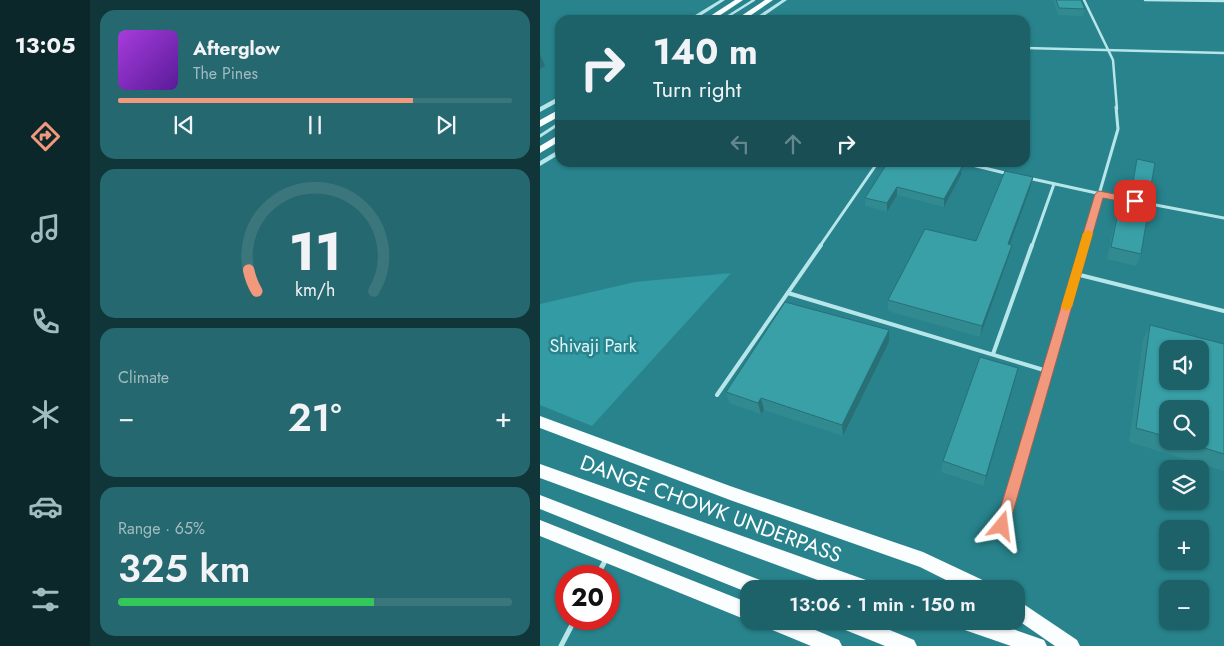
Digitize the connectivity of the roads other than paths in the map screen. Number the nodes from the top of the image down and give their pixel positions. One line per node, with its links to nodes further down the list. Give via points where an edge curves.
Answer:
1 (723, 0): 9 (street)
2 (740, 0): 10 (main road)
3 (754, 0): 11 (lane)
4 (770, 0): 12 (main road)
5 (785, 0): 13 (street)
6 (1084, 0): 15 (lane)
7 (1145, 0): 8 (lane)
8 (1224, 1)
9 (698, 15)
10 (716, 15)
11 (730, 15)
12 (747, 15)
13 (763, 15)
14 (1030, 48): 15 (lane)
15 (1108, 51): 16 (lane); 32 (lane, via 1114,65 1119,122)
16 (1224, 53)
17 (555, 101): 18 (street)
18 (540, 110)
19 (555, 115): 20 (main road)
20 (540, 124)
21 (555, 126): 22 (lane)
22 (540, 136)
23 (555, 140): 24 (main road)
24 (540, 150)
25 (555, 154): 26 (street)
26 (540, 164)
27 (875, 167): 37 (lane)
28 (982, 167): 29 (lane)
29 (1016, 175)
30 (1026, 178): 31 (lane)
31 (1054, 184): 32 (lane); 39 (lane)
32 (1099, 194): 33 (lane); 36 (lane)
33 (1128, 200)
34 (1138, 202): 35 (lane)
35 (1224, 218)
36 (1076, 274): 38 (lane); 40 (lane)
37 (788, 293): 39 (lane); 41 (lane)
38 (1224, 311)
39 (993, 354): 40 (lane)
40 (1048, 371): 45 (lane)
41 (717, 395)
42 (540, 422): 50 (main road, via 923,560)
43 (540, 471): 49 (main road, DANGE CHOWK UNDERPASS)
44 (540, 502): 51 (main road)
45 (1002, 526)
46 (540, 528): 47 (main road)
47 (608, 555): 48 (lane); 52 (main road)
48 (603, 565)
49 (841, 580)
50 (964, 580)
51 (740, 581)
52 (740, 608)
53 (1025, 614): 62 (main road)
54 (569, 630): 58 (lane)
55 (793, 630): 59 (main road)
56 (867, 630): 60 (main road)
57 (989, 630): 61 (main road)
58 (561, 646)
59 (833, 646)
60 (908, 646)
61 (1038, 646)
62 (1072, 646)

